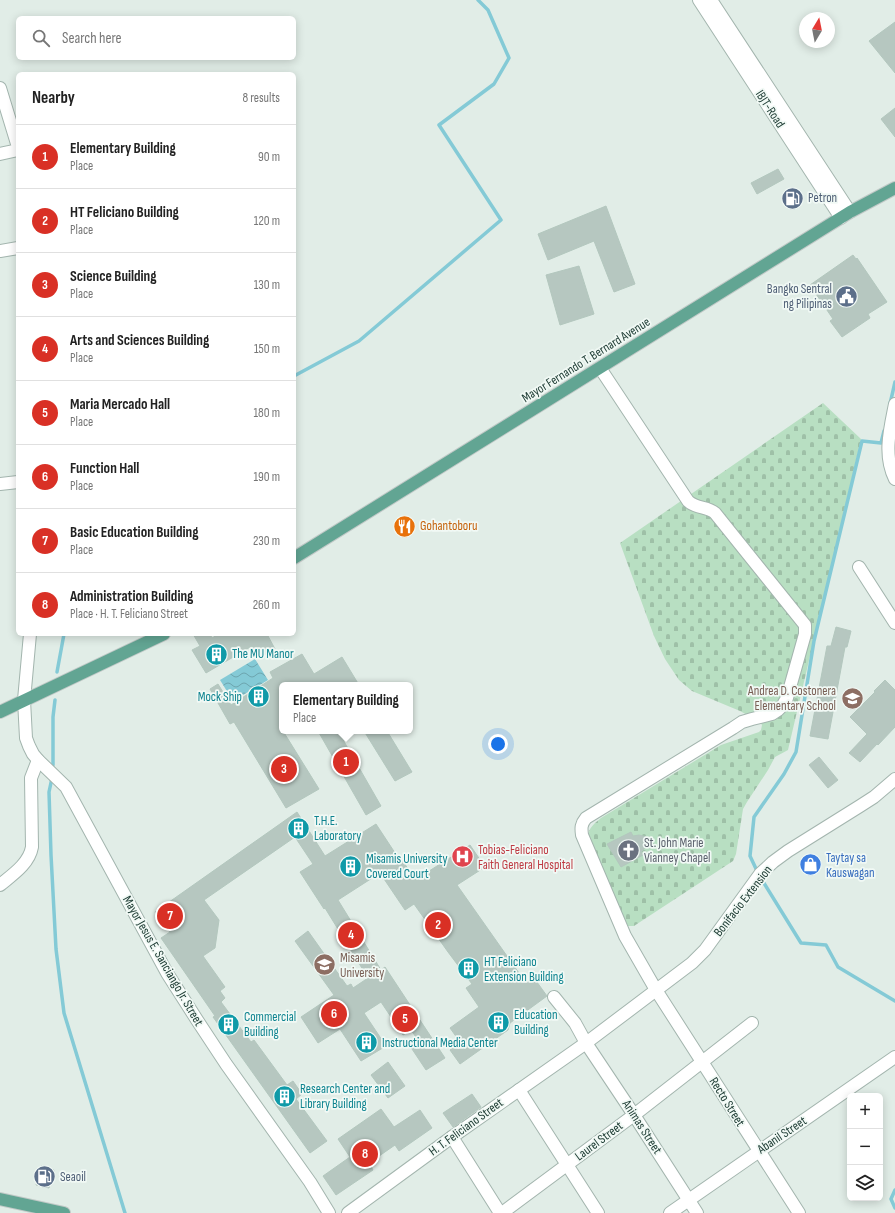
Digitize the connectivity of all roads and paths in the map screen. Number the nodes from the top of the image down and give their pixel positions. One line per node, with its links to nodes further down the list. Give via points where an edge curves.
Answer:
1 (699, 0): 8 (street, IBJT-Road)
2 (711, 0): 8 (street, IBJT-Road)
3 (0, 88): 4 (street)
4 (2, 103): 5 (street)
5 (16, 142)
6 (16, 150): 7 (street)
7 (0, 154)
8 (823, 180): 10 (street, IBJT-Road)
9 (895, 188): 10 (main road, Mayor Fernando T. Bernard Avenue)
10 (846, 215): 13 (main road, Mayor Fernando T. Bernard Avenue)
11 (16, 248): 12 (street)
12 (0, 252)
13 (600, 368): 18 (main road, Mayor Fernando T. Bernard Avenue); 28 (street, Recto Street, via 688,501 694,506 709,508 715,513 806,629 787,698 778,710 742,722 586,818 582,823 582,835 625,936)
14 (895, 404): 15 (street, via 888,436 888,460)
15 (895, 479)
16 (16, 482): 17 (street)
17 (0, 484)
18 (296, 557)
19 (859, 567): 20 (street)
20 (895, 624)
21 (30, 636): 23 (street, Mayor Jesus E. Sanciango Jr. Street)
22 (160, 636): 23 (main road)
23 (24, 700): 24 (main road); 25 (street, Mayor Jesus E. Sanciango Jr. Street, via 26,738)
24 (0, 712)
25 (38, 760): 27 (street, via 31,778 31,853); 42 (street, Mayor Jesus E. Sanciango Jr. Street, via 66,787 167,973)
26 (895, 779): 28 (street, Bonifacio Extension, via 865,803 788,850 773,862 760,874 705,950)
27 (0, 885)
28 (656, 990): 31 (street, Bonifacio Extension); 33 (street, Recto Street)
29 (554, 997): 31 (street, Animas Street, via 575,1023)
30 (752, 1023): 33 (street, Laurel Street)
31 (586, 1043): 34 (street, H. T. Feliciano Street); 35 (street, Animas Street)
32 (895, 1057): 37 (street, Abanil Street)
33 (702, 1062): 35 (street, Laurel Street); 37 (street, Recto Street)
34 (519, 1090): 36 (street, H. T. Feliciano Street); 38 (street)
35 (634, 1115): 38 (street, Laurel Street); 40 (street, Animas Street)
36 (452, 1137): 43 (street, H. T. Feliciano Street); 44 (street)
37 (758, 1151): 40 (street, Abanil Street); 48 (street, Recto Street)
38 (567, 1165): 44 (street, Laurel Street); 45 (street)
39 (0, 1199): 41 (main road)
40 (689, 1200): 46 (street, Abanil Street); 47 (street, Animas Street)
41 (64, 1213)
42 (329, 1213)
43 (348, 1213)
44 (501, 1213)
45 (598, 1213)
46 (670, 1213)
47 (697, 1213)
48 (799, 1213)

